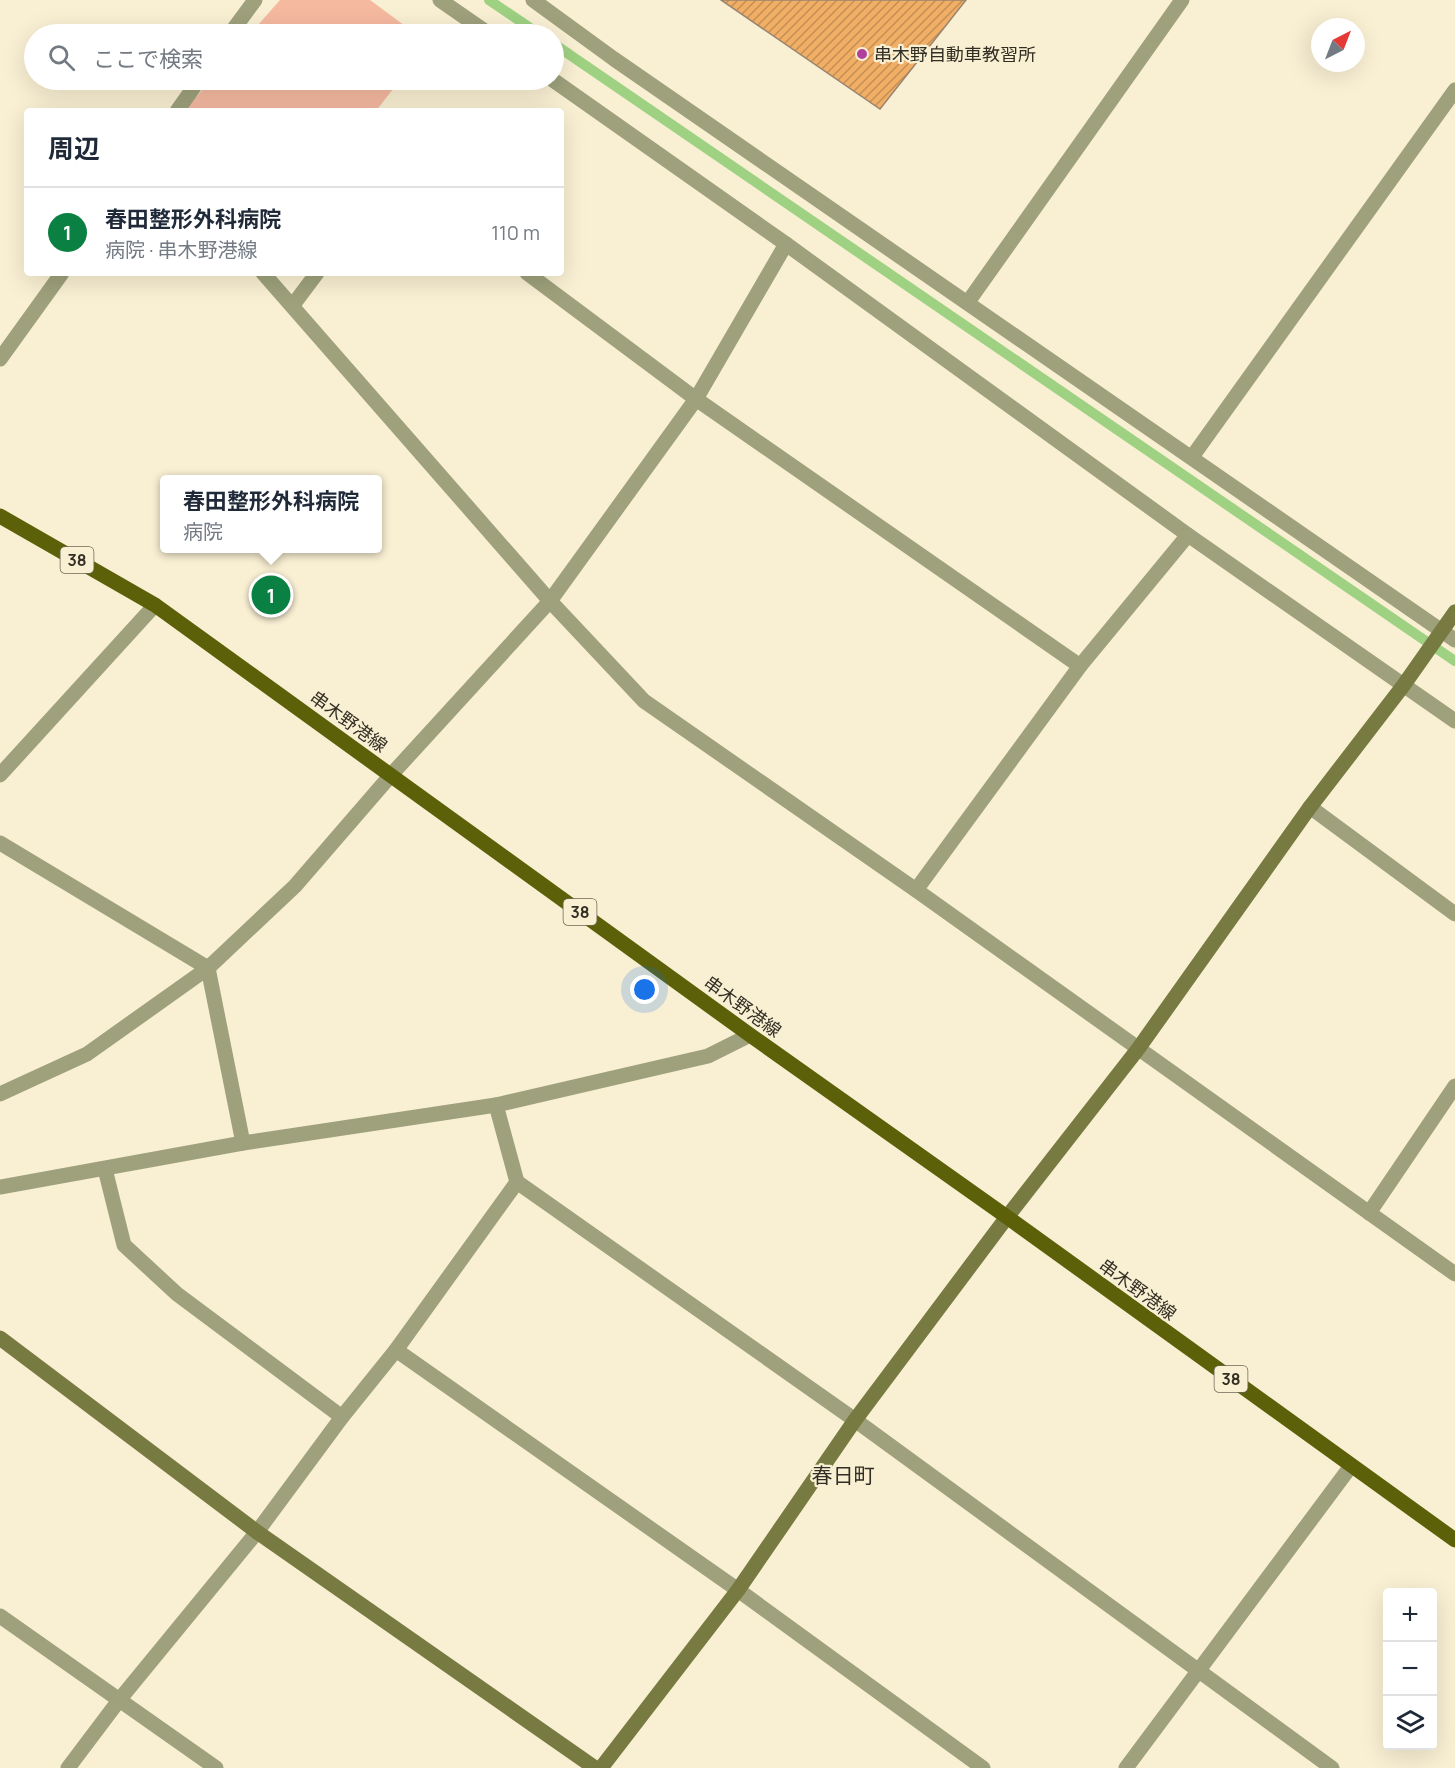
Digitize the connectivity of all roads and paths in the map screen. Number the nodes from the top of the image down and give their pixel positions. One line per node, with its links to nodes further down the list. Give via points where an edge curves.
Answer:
1 (255, 0): 5 (street)
2 (440, 0): 6 (street)
3 (533, 0): 16 (street)
4 (1182, 0): 16 (street)
5 (237, 24)
6 (475, 24)
7 (564, 88): 11 (street)
8 (192, 90): 10 (street)
9 (1455, 90): 20 (street)
10 (179, 108)
11 (786, 244): 19 (street); 22 (street)
12 (60, 276): 18 (street)
13 (267, 276): 17 (street)
14 (315, 276): 17 (street)
15 (531, 276): 19 (street)
16 (968, 302): 20 (street)
17 (293, 305): 23 (street)
18 (0, 359)
19 (696, 399): 23 (street); 28 (street)
20 (1192, 457): 26 (street)
21 (0, 516): 24 (main road, 串木野港線 / 38)
22 (1188, 535): 28 (street); 29 (street)
23 (550, 601): 32 (street); 35 (street, via 644,701)
24 (155, 605): 31 (street); 32 (main road, 串木野港線 / 38)
25 (1455, 612): 26 (street)
26 (1441, 630): 27 (street); 29 (street)
27 (1455, 640)
28 (1080, 666): 35 (street)
29 (1403, 686): 30 (street); 33 (street)
30 (1455, 721)
31 (0, 775)
32 (391, 775): 37 (street, via 295,886); 38 (main road, 串木野港線 / 38)
33 (1310, 807): 36 (street); 39 (street)
34 (0, 843): 37 (street)
35 (916, 890): 39 (street)
36 (1455, 914)
37 (208, 968): 41 (street, via 87,1054); 43 (street)
38 (750, 1035): 42 (street, via 708,1056); 49 (main road, 串木野港線 / 38)
39 (1138, 1049): 48 (street); 49 (street)
40 (1455, 1086): 48 (street)
41 (0, 1094)
42 (496, 1105): 43 (street); 46 (street)
43 (243, 1143): 44 (street)
44 (105, 1169): 47 (street); 53 (street, via 124,1245 177,1294)
45 (0, 1182): 47 (street)
46 (517, 1182): 52 (street); 54 (street)
47 (0, 1187)
48 (1369, 1213): 50 (street)
49 (1006, 1217): 54 (street); 55 (main road, 串木野港線 / 38)
50 (1455, 1274)
51 (0, 1338): 56 (street)
52 (396, 1350): 53 (street); 58 (street)
53 (342, 1417): 56 (street)
54 (855, 1420): 58 (street); 60 (street)
55 (1351, 1466): 57 (main road, 串木野港線 / 38); 60 (street)
56 (257, 1532): 61 (street); 64 (street)
57 (1455, 1540)
58 (738, 1590): 65 (street); 66 (street)
59 (0, 1616): 61 (street)
60 (1198, 1670): 67 (street); 68 (street)
61 (120, 1699): 62 (street); 63 (street)
62 (68, 1768)
63 (216, 1768)
64 (595, 1768)
65 (601, 1768)
66 (983, 1768)
67 (1126, 1768)
68 (1332, 1768)

